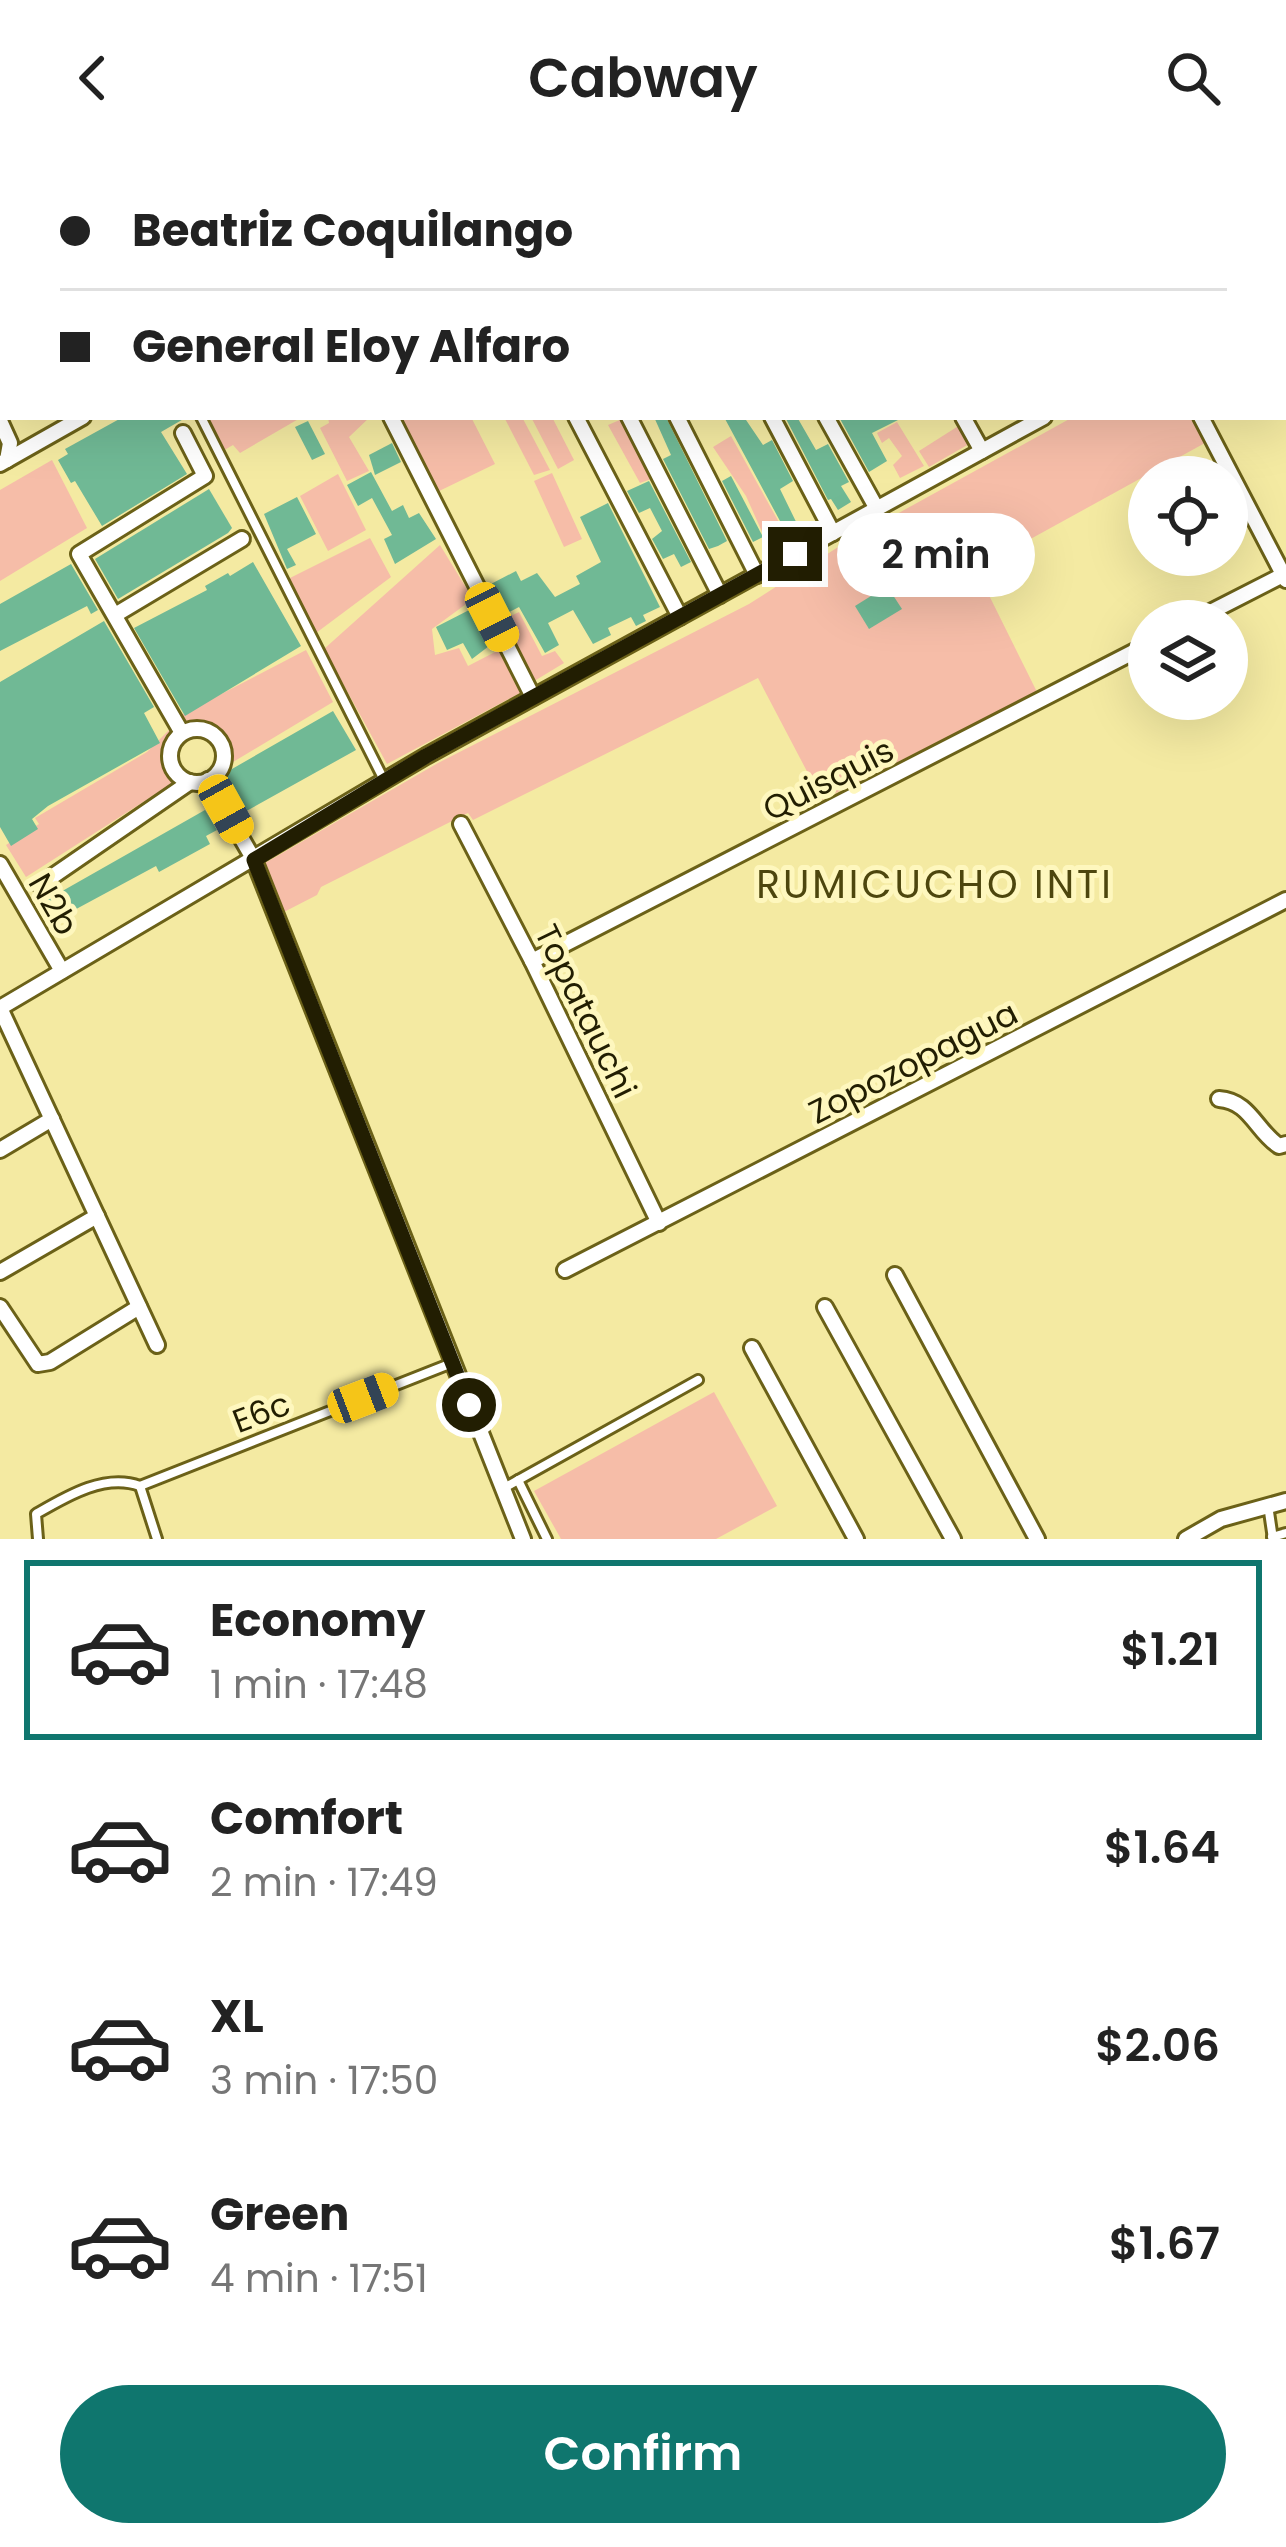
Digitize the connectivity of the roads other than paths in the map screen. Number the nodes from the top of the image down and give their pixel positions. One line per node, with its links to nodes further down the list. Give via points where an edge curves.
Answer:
1 (78, 420): 15 (street)
2 (203, 420): 29 (lane)
3 (393, 420): 26 (street)
4 (578, 420): 24 (street)
5 (630, 420): 21 (street)
6 (678, 420): 19 (street)
7 (774, 420): 17 (street)
8 (828, 420): 16 (street)
9 (965, 420): 14 (street)
10 (1039, 420): 14 (street)
11 (1203, 420): 20 (street)
12 (0, 421): 15 (street, via 10,443)
13 (183, 433): 23 (street, via 205,476 80,554)
14 (982, 451): 16 (street)
15 (3, 462)
16 (877, 508): 17 (street)
17 (833, 532): 19 (street)
18 (242, 539): 23 (street)
19 (757, 575): 21 (street)
20 (1285, 577): 22 (street)
21 (720, 595): 24 (street)
22 (1237, 600)
23 (115, 615): 27 (street)
24 (680, 617): 26 (street)
25 (1128, 655): 36 (street, Quisquis)
26 (533, 697): 29 (street)
27 (182, 733): 28 (street, via 208,730 221,742 224,760); 30 (street, via 170,755)
28 (208, 781): 30 (street); 32 (street)
29 (385, 781): 32 (street)
30 (190, 782): 34 (street)
31 (460, 824): 36 (street, Topatauchi)
32 (254, 860): 37 (street); 53 (street)
33 (0, 863): 37 (street, N2b)
34 (40, 885)
35 (1286, 900): 44 (street, Zopozopagua)
36 (532, 961): 44 (street, Topatauchi)
37 (62, 971): 38 (street)
38 (0, 1008): 40 (street)
39 (1219, 1099): 41 (street, via 1242,1106 1271,1142)
40 (52, 1119): 42 (street); 43 (street)
41 (1286, 1144)
42 (0, 1150)
43 (97, 1216): 46 (street); 49 (street)
44 (659, 1223): 45 (street, Zopozopagua)
45 (565, 1270)
46 (0, 1272)
47 (895, 1275): 68 (street)
48 (0, 1306): 49 (street, via 38,1364)
49 (139, 1307): 51 (street)
50 (825, 1307): 67 (street)
51 (157, 1345)
52 (752, 1348): 66 (street)
53 (452, 1364): 56 (lane, E6c); 57 (street)
54 (698, 1380): 55 (lane)
55 (518, 1480): 57 (lane); 65 (lane)
56 (140, 1486): 62 (lane, E6c, via 114,1480 48,1507 36,1514); 63 (lane)
57 (503, 1489): 64 (street)
58 (1286, 1501): 59 (street)
59 (1268, 1505): 61 (lane); 69 (street)
60 (1286, 1533): 61 (lane)
61 (1273, 1538)
62 (38, 1539)
63 (157, 1539)
64 (523, 1539)
65 (547, 1539)
66 (856, 1539)
67 (952, 1539)
68 (1037, 1539)
69 (1186, 1539)

